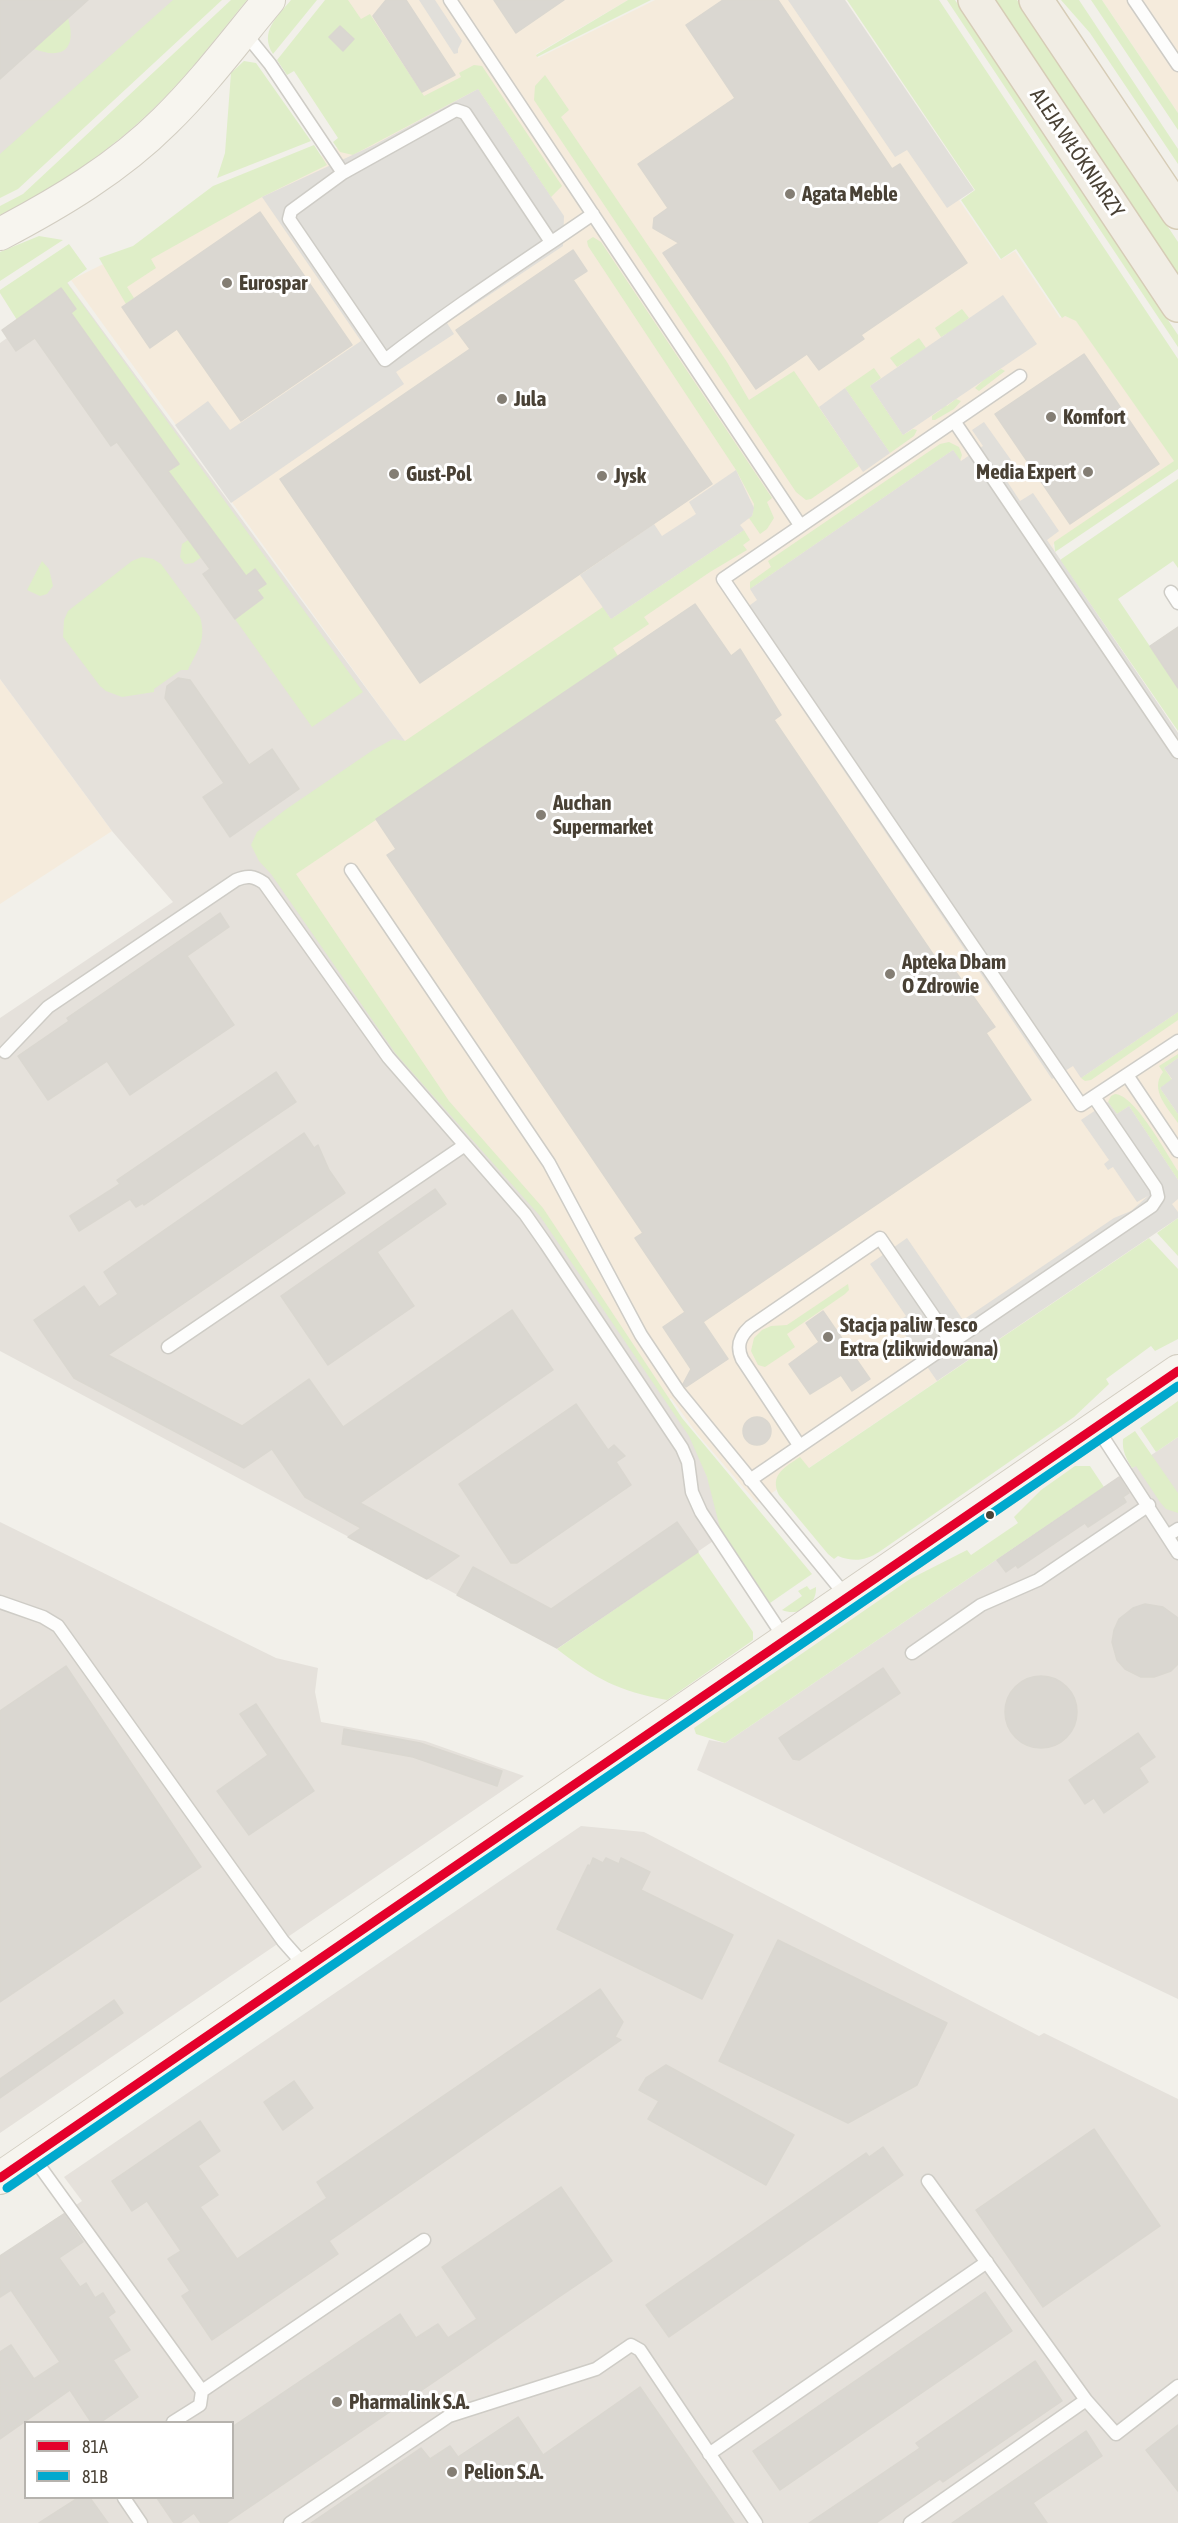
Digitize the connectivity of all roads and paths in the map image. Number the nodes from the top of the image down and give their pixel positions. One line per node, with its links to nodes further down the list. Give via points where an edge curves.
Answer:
1 (269, 0): 6 (street)
2 (450, 0): 10 (lane)
3 (975, 0): 13 (main road, ALEJA WŁÓKNIARZY)
4 (1036, 0): 9 (main road)
5 (1134, 0): 7 (lane)
6 (243, 31): 8 (lane, via 270,64); 11 (street, via 188,98 139,145 86,184)
7 (1178, 65)
8 (343, 173): 12 (lane, via 456,110 461,111); 12 (lane, via 291,211 289,219 385,360)
9 (1178, 212)
10 (593, 214): 12 (lane); 16 (lane)
11 (0, 234)
12 (551, 242)
13 (1178, 305)
14 (1020, 376): 15 (lane)
15 (954, 421): 16 (lane); 17 (lane)
16 (801, 525): 22 (lane, via 723,579 1081,1105)
17 (1178, 752)
18 (351, 870): 30 (lane, via 549,1163 641,1335 695,1414)
19 (1178, 1041): 21 (lane)
20 (5, 1052): 23 (lane, via 48,1007 246,875 255,877 272,891 388,1057)
21 (1126, 1075): 22 (lane); 24 (lane)
22 (1094, 1097): 25 (lane, via 1156,1188 1158,1197 1142,1214)
23 (465, 1145): 26 (lane); 37 (lane, via 525,1214 682,1448 701,1512)
24 (1178, 1151)
25 (952, 1343): 29 (lane); 29 (lane, via 880,1238 750,1327 740,1340 742,1359)
26 (168, 1347)
27 (1178, 1371): 28 (street)
28 (1097, 1427): 31 (lane); 35 (street)
29 (799, 1445): 30 (lane)
30 (750, 1480): 35 (lane)
31 (1149, 1505): 33 (lane); 38 (lane, via 1038,1580 981,1605)
32 (1178, 1529): 33 (lane)
33 (1167, 1536): 34 (lane)
34 (1178, 1553)
35 (847, 1599): 37 (street)
36 (0, 1602): 39 (lane, via 58,1626 276,1932)
37 (786, 1640): 39 (street)
38 (912, 1653)
39 (306, 1968): 40 (street)
40 (32, 2156): 41 (street); 46 (lane)
41 (0, 2178)
42 (928, 2181): 44 (lane)
43 (424, 2240): 46 (lane)
44 (987, 2262): 47 (lane); 49 (lane)
45 (1178, 2386): 47 (lane, via 1116,2434)
46 (202, 2391): 48 (lane, via 200,2405)
47 (1086, 2400): 54 (lane)
48 (175, 2421)
49 (709, 2454): 52 (lane, via 640,2350 632,2345 596,2369 448,2416); 53 (lane)
50 (125, 2499): 51 (lane)
51 (141, 2523)
52 (290, 2523)
53 (756, 2523)
54 (910, 2523)

